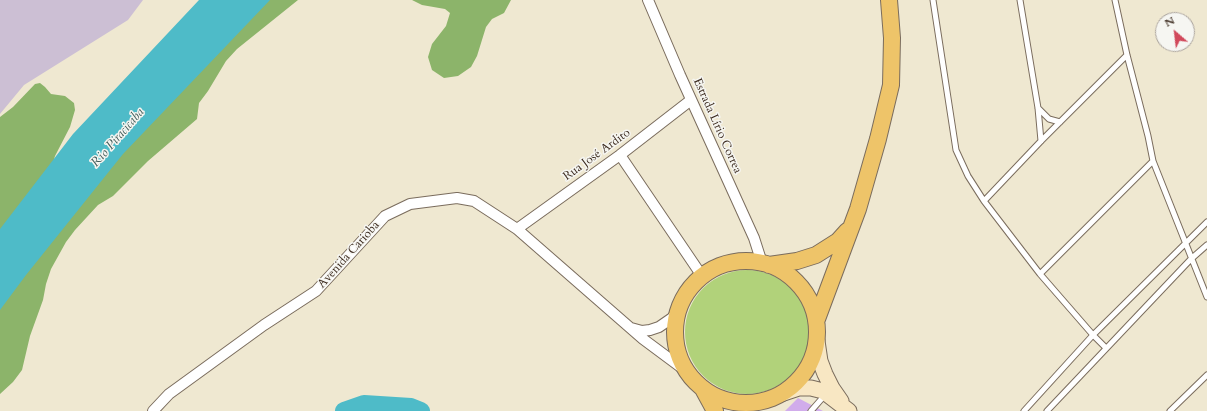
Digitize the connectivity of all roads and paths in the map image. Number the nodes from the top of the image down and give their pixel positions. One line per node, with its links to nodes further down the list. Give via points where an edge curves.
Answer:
1 (648, 0): 7 (street, Estrada Lírio Correa)
2 (889, 0): 16 (main road, via 892,38 891,85 878,139)
3 (933, 0): 13 (lane, via 956,150)
4 (1020, 0): 8 (lane)
5 (1116, 0): 6 (lane)
6 (1127, 55): 9 (lane); 12 (lane)
7 (691, 100): 11 (street, Rua José Ardito); 20 (street, Estrada Lírio Correa)
8 (1038, 108): 9 (lane, via 1050,119); 10 (lane)
9 (1060, 122): 10 (lane)
10 (1041, 141): 13 (lane)
11 (620, 156): 15 (street, Rua José Ardito); 22 (street)
12 (1153, 161): 17 (lane); 21 (lane)
13 (984, 201): 21 (lane)
14 (1207, 222): 17 (lane)
15 (517, 229): 26 (street, Avenida Carioba); 37 (street, Avenida Carioba, via 474,201 457,198 410,204 385,216 316,291 169,394)
16 (850, 229): 20 (main road, via 838,241 816,255 797,261); 25 (main road)
17 (1185, 243): 19 (lane); 27 (lane)
18 (1207, 245): 19 (lane)
19 (1191, 259): 23 (lane); 29 (lane)
20 (765, 264): 22 (main road, via 746,261 731,263); 25 (main road, via 786,273 800,286 811,301)
21 (1040, 274): 27 (lane)
22 (702, 276): 24 (main road, via 688,292)
23 (1207, 297)
24 (678, 310): 26 (street, via 659,327 642,331); 30 (main road, via 675,331 678,352)
25 (816, 319): 28 (main road)
26 (631, 328): 30 (street, Avenida Carioba)
27 (1093, 335): 29 (lane); 40 (lane)
28 (817, 341): 33 (main road, via 811,362 798,380); 36 (main road, via 825,374)
29 (1106, 348): 41 (lane)
30 (686, 371): 32 (main road)
31 (1207, 375): 42 (lane)
32 (703, 389): 35 (main road, via 722,399); 38 (main road)
33 (781, 394): 34 (main road, via 798,388 812,388); 35 (main road)
34 (826, 394): 36 (main road); 39 (lane)
35 (764, 406)
36 (848, 410)
37 (153, 411)
38 (715, 411)
39 (811, 411)
40 (1024, 411)
41 (1047, 411)
42 (1170, 411)

